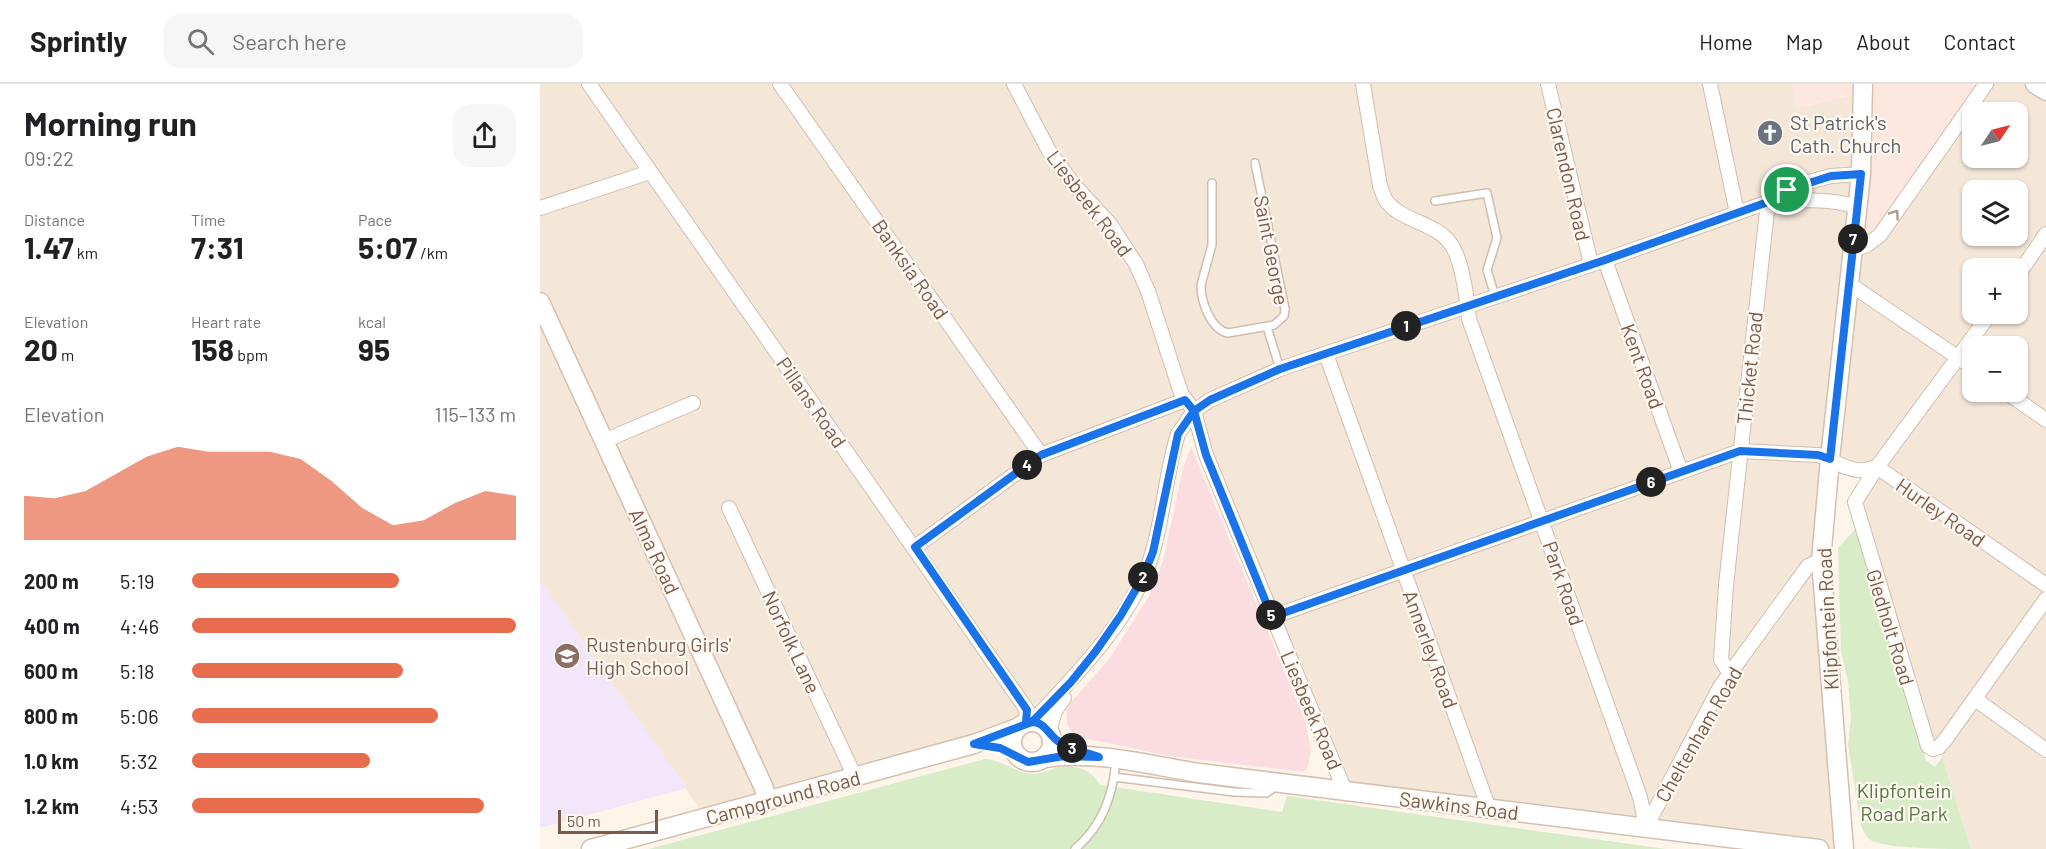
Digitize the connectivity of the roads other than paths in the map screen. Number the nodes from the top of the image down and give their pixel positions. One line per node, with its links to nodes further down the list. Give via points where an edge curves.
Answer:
1 (589, 84): 12 (street, Pillans Road)
2 (780, 84): 43 (street, Banksia Road)
3 (1014, 84): 36 (street, Liesbeek Road, via 1049,151 1110,224 1136,264)
4 (1363, 84): 29 (street, Park Road, via 1380,186 1386,200 1451,243)
5 (1548, 84): 24 (street, Clarendon Road)
6 (1710, 84): 19 (street)
7 (1863, 84): 13 (street, Klipfontein Road)
8 (1986, 84): 21 (street, one-way to 8, via 1880,235)
9 (2035, 84): 10 (street)
10 (2046, 91)
11 (1255, 163): 31 (lane, Saint George, via 1285,309 1280,322)
12 (651, 172): 18 (street); 49 (street, Pillans Road)
13 (1861, 174): 16 (street, Campground Road, via 1801,184); 17 (street, Klipfontein Road)
14 (1212, 183): 31 (lane, Saint George, via 1212,244 1201,291 1212,321 1228,333)
15 (1435, 201): 27 (lane, via 1487,193 1497,238 1487,270)
16 (1768, 202): 17 (street, Campground Road, via 1828,201); 19 (street, Campground Road); 42 (street, Thicket Road)
17 (1857, 207): 21 (street, Klipfontein Road)
18 (540, 208)
19 (1737, 213): 23 (street, Campground Road)
20 (2046, 234): 22 (street)
21 (1852, 250): 26 (street, Klipfontein Road)
22 (2041, 253): 25 (street)
23 (1605, 260): 24 (street, Campground Road); 46 (street, Kent Road)
24 (1591, 264): 27 (street, Campground Road)
25 (2028, 265)
26 (1848, 283): 33 (street); 44 (street, Klipfontein Road)
27 (1496, 296): 29 (street, Campground Road)
28 (540, 302): 41 (street, Alma Road)
29 (1468, 306): 32 (street, Campground Road); 48 (street, Park Road, via 1469,319)
30 (1983, 324): 33 (street)
31 (1267, 327): 35 (lane, Saint George)
32 (1326, 354): 35 (street, Campground Road); 51 (street, Annerley Road)
33 (1959, 358): 34 (street); 45 (street)
34 (1962, 360)
35 (1280, 369): 39 (street, Campground Road, via 1227,391)
36 (1185, 400): 39 (street, Liesbeek Road); 43 (street)
37 (2020, 402): 40 (street)
38 (693, 403): 41 (street)
39 (1194, 411): 54 (street, Liesbeek Road, via 1206,455); 56 (street, Campground Road, via 1174,446 1153,552 1143,577 1121,615)
40 (2046, 420)
41 (604, 441): 67 (street, Alma Road)
42 (1740, 451): 44 (street, Hurley Road); 46 (street); 55 (street, Thicket Road, via 1721,660)
43 (1041, 455): 49 (street)
44 (1830, 459): 45 (street, Hurley Road, via 1859,471); 50 (street, Klipfontein Road)
45 (1877, 467): 52 (street, Hurley Road); 57 (street, Gledholt Road, via 1855,502 1928,746 1939,747)
46 (1681, 472): 48 (street)
47 (729, 507): 65 (street, Norfolk Lane)
48 (1543, 522): 51 (street); 69 (street, Park Road, via 1640,797)
49 (915, 547): 58 (street, Pillans Road, via 1027,710)
50 (1821, 560): 55 (street, Cheltenham Road, via 1808,566); 73 (street, Klipfontein Road)
51 (1402, 570): 54 (street); 68 (street, Annerley Road)
52 (2046, 585)
53 (2046, 599): 57 (street)
54 (1272, 617): 66 (street, Liesbeek Road)
55 (1730, 674): 69 (street, Cheltenham Road)
56 (1071, 682): 58 (street, Campground Road); 59 (street, Campground Road, via 1055,711)
57 (1975, 699): 61 (street)
58 (1025, 724): 59 (street, via 1044,726); 60 (street, Campground Road); 63 (street, via 1012,741)
59 (1051, 734): 62 (street, via 1052,745); 64 (street, Sawkins Road, via 1063,744)
60 (974, 744): 63 (street, Campground Road, via 1000,748); 65 (street, Campground Road)
61 (2046, 750)
62 (1045, 758): 63 (street, via 1034,762); 64 (street, Sawkins Road, via 1064,756)
63 (1022, 760)
64 (1110, 765): 66 (street, Sawkins Road); 71 (lane, via 1103,816)
65 (855, 777): 67 (street, Campground Road)
66 (1345, 791): 68 (street, Sawkins Road)
67 (768, 801): 70 (street, Campground Road)
68 (1489, 809): 69 (street, Sawkins Road)
69 (1646, 828): 72 (street, Sawkins Road)
70 (591, 849)
71 (1075, 849)
72 (1819, 849)
73 (1844, 849)

